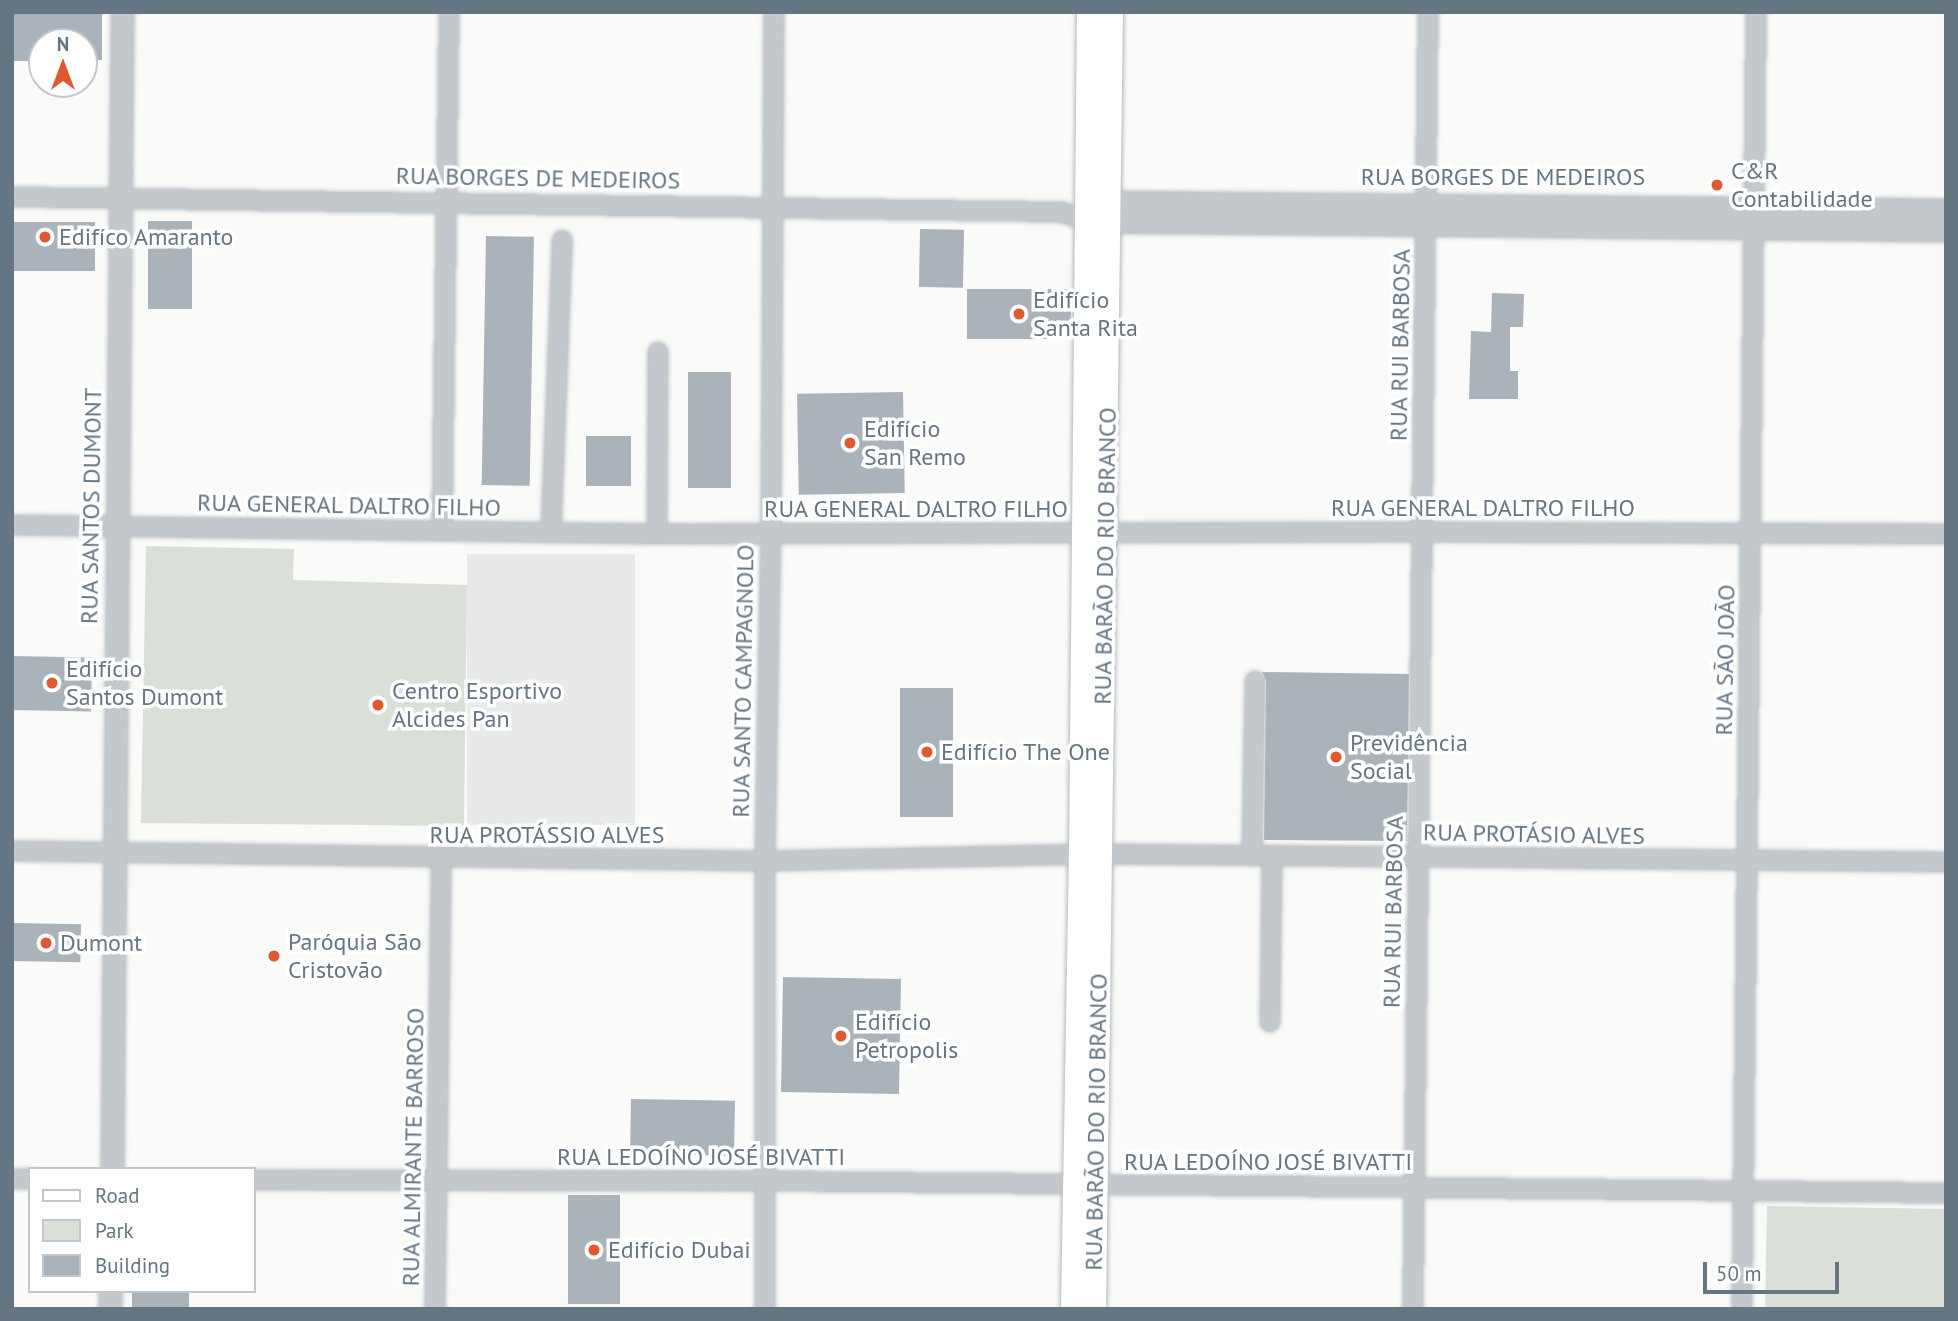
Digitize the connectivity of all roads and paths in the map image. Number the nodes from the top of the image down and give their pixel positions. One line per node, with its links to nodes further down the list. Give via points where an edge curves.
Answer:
1 (122, 12): 9 (street, RUA SANTOS DUMONT)
2 (449, 12): 10 (street)
3 (774, 12): 12 (street, RUA SANTO CAMPAGNOLO)
4 (1088, 12): 14 (main road, RUA BARÃO DO RIO BRANCO)
5 (1111, 12): 14 (main road, RUA BARÃO DO RIO BRANCO)
6 (1428, 12): 11 (street, RUA RUI BARBOSA)
7 (1756, 12): 15 (street, RUA SÃO JOÃO)
8 (12, 197): 9 (street, RUA BORGES DE MEDEIROS)
9 (121, 198): 10 (street, RUA BORGES DE MEDEIROS); 21 (street, RUA SANTOS DUMONT)
10 (449, 203): 12 (street, RUA BORGES DE MEDEIROS); 22 (street)
11 (1426, 203): 14 (street, RUA BORGES DE MEDEIROS); 15 (street, RUA BORGES DE MEDEIROS); 16 (street, RUA RUI BARBOSA)
12 (771, 207): 14 (street, RUA BORGES DE MEDEIROS); 25 (street, RUA SANTO CAMPAGNOLO)
13 (1946, 210): 15 (street, RUA BORGES DE MEDEIROS)
14 (1098, 211): 16 (street); 26 (main road, RUA BARÃO DO RIO BRANCO)
15 (1755, 216): 16 (street); 17 (street); 27 (street, RUA SÃO JOÃO)
16 (1426, 225): 23 (street, RUA RUI BARBOSA)
17 (1946, 230)
18 (562, 240): 24 (street)
19 (658, 352): 28 (street)
20 (12, 525): 21 (street, RUA GENERAL DALTRO FILHO)
21 (117, 526): 22 (street, RUA GENERAL DALTRO FILHO); 32 (street, RUA SANTOS DUMONT)
22 (442, 530): 24 (street, RUA GENERAL DALTRO FILHO)
23 (1423, 531): 26 (street, RUA GENERAL DALTRO FILHO); 27 (street, RUA GENERAL DALTRO FILHO); 36 (street, RUA RUI BARBOSA)
24 (551, 533): 28 (street, RUA GENERAL DALTRO FILHO)
25 (771, 533): 26 (street, RUA GENERAL DALTRO FILHO); 28 (street, RUA GENERAL DALTRO FILHO); 39 (street, RUA SANTO CAMPAGNOLO)
26 (1095, 533): 33 (main road, RUA BARÃO DO RIO BRANCO)
27 (1751, 533): 29 (street, RUA GENERAL DALTRO FILHO); 38 (street, RUA SÃO JOÃO)
28 (657, 534)
29 (1946, 534)
30 (1255, 681): 34 (street)
31 (12, 851): 32 (street, RUA PROTÁSSIO ALVES)
32 (116, 853): 37 (street, RUA PROTÁSSIO ALVES); 42 (street, RUA SANTOS DUMONT)
33 (1090, 855): 34 (street, RUA PROTÁSIO ALVES); 39 (street, RUA PROTÁSSIO ALVES); 46 (main road, RUA BARÃO DO RIO BRANCO)
34 (1252, 856): 35 (street, RUA PROTÁSIO ALVES)
35 (1272, 856): 36 (street, RUA PROTÁSIO ALVES); 41 (street)
36 (1418, 857): 38 (street, RUA PROTÁSIO ALVES); 47 (street, RUA RUI BARBOSA)
37 (441, 859): 39 (street, RUA PROTÁSSIO ALVES); 44 (street, RUA ALMIRANTE BARROSO)
38 (1747, 860): 40 (street, RUA PROTÁSIO ALVES); 48 (street, RUA SÃO JOÃO)
39 (765, 861): 45 (street, RUA SANTO CAMPAGNOLO)
40 (1946, 862)
41 (1270, 1022)
42 (112, 1167)
43 (256, 1180): 44 (street, RUA LEDOÍNO JOSÉ BIVATTI)
44 (437, 1181): 45 (street, RUA LEDOÍNO JOSÉ BIVATTI); 50 (street, RUA ALMIRANTE BARROSO)
45 (766, 1181): 46 (street, RUA LEDOÍNO JOSÉ BIVATTI); 51 (street, RUA SANTO CAMPAGNOLO)
46 (1084, 1185): 47 (street, RUA LEDOÍNO JOSÉ BIVATTI); 52 (main road, RUA BARÃO DO RIO BRANCO); 53 (main road, RUA BARÃO DO RIO BRANCO)
47 (1414, 1188): 48 (street, RUA LEDOÍNO JOSÉ BIVATTI); 54 (street, RUA RUI BARBOSA)
48 (1743, 1191): 49 (street, RUA LEDOÍNO JOSÉ BIVATTI); 55 (street, RUA SÃO JOÃO)
49 (1946, 1193)
50 (435, 1309)
51 (765, 1309)
52 (1073, 1309)
53 (1094, 1309)
54 (1413, 1309)
55 (1742, 1309)

